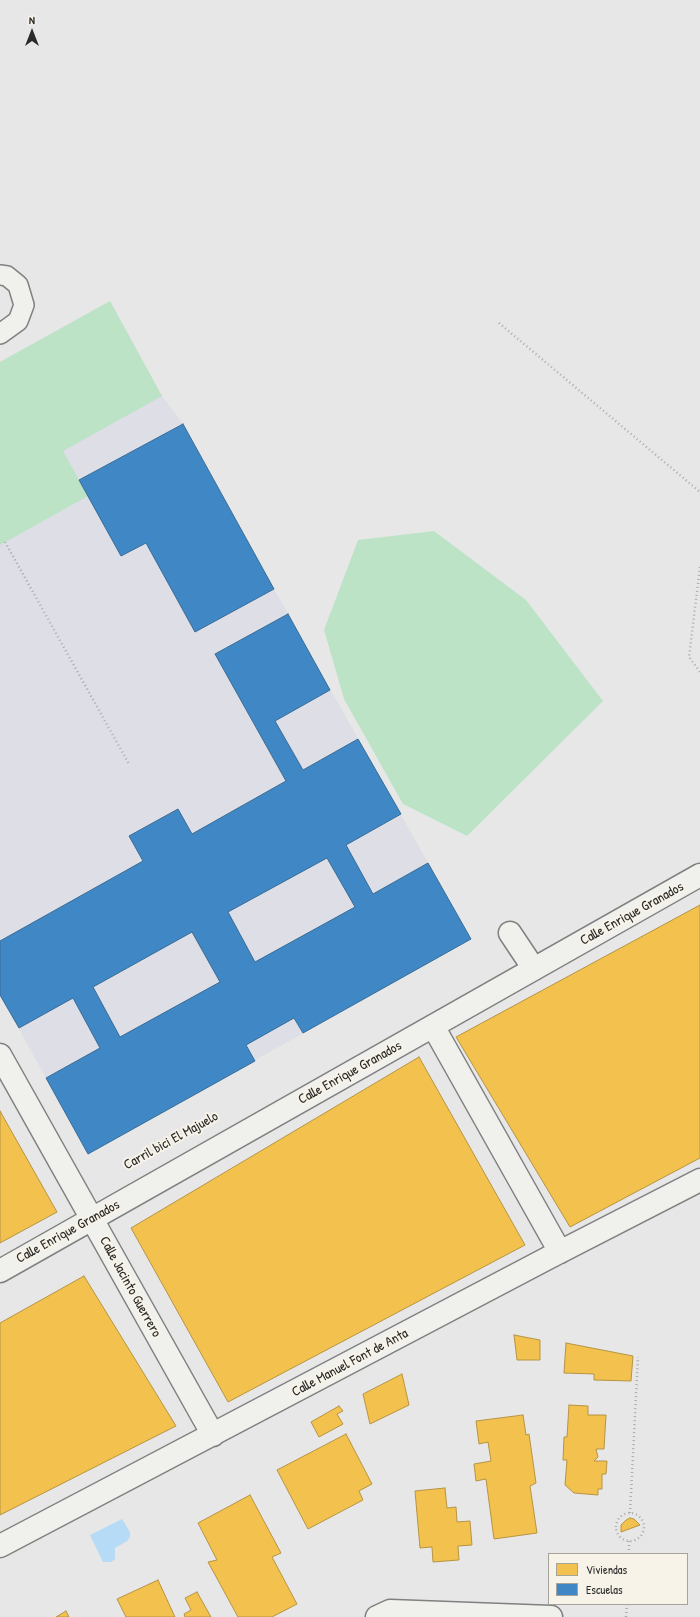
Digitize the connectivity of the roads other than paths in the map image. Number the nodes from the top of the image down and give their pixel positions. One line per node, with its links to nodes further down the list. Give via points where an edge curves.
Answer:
1 (0, 275): 2 (lane, via 7,276 18,285 24,305 18,322)
2 (0, 334)
3 (700, 875): 5 (street, Calle Enrique Granados)
4 (510, 933): 5 (street)
5 (534, 969): 6 (street, Calle Enrique Granados)
6 (433, 1026): 9 (street, Calle Enrique Granados); 10 (street)
7 (0, 1055): 9 (street, Calle Jacinto Guerrero)
8 (700, 1180): 10 (street, Calle Manuel Font de Anta)
9 (92, 1219): 11 (street, Calle Enrique Granados); 12 (street, Calle Jacinto Guerrero)
10 (560, 1252): 12 (street, Calle Manuel Font de Anta)
11 (0, 1271)
12 (213, 1435): 13 (street, Calle Manuel Font de Anta)
13 (0, 1546)
14 (377, 1617): 15 (street, via 390,1611)
15 (551, 1617)

